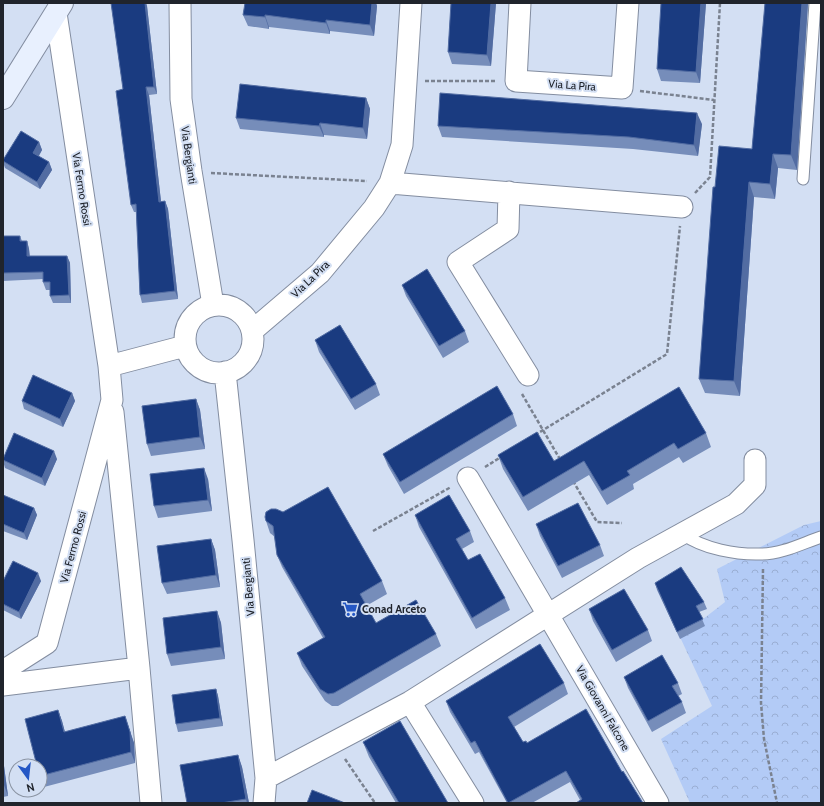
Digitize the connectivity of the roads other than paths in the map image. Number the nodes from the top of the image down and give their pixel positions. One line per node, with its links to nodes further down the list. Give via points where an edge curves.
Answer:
1 (180, 3): 12 (street, Via Bergianti, via 181,99)
2 (411, 3): 9 (street, Via La Pira, via 402,145)
3 (520, 3): 4 (street, Via La Pira, via 516,81 622,88)
4 (628, 3)
5 (815, 3): 8 (lane)
6 (59, 8): 7 (street); 15 (street, Via Fermo Rossi)
7 (3, 98)
8 (803, 179)
9 (390, 183): 10 (street); 13 (street, Via La Pira, via 374,208 320,273)
10 (509, 192): 11 (street); 17 (street, via 508,229 458,262)
11 (682, 207)
12 (213, 305): 13 (street, via 233,308 245,318); 14 (street, via 194,315 188,324)
13 (252, 331): 16 (street, via 251,348 244,362 235,369)
14 (185, 346): 15 (street); 16 (street, via 195,364 204,370)
15 (109, 366): 18 (street, Via Fermo Rossi)
16 (225, 372): 28 (street, Via Bergianti)
17 (528, 375)
18 (112, 400): 24 (street, Via Fermo Rossi); 25 (street, Via Fermo Rossi, via 47,643)
19 (755, 460): 21 (street, via 755,485 747,494 736,504)
20 (468, 478): 23 (street, Via Giovanni Falcone)
21 (683, 534): 22 (lane, via 694,542 736,552 763,554); 23 (street, via 638,558)
22 (821, 537)
23 (548, 614): 27 (street); 32 (street, Via Giovanni Falcone)
24 (139, 668): 26 (street); 29 (street, Via Fermo Rossi)
25 (3, 671)
26 (3, 685)
27 (410, 702): 28 (street); 31 (street)
28 (266, 778): 30 (street, Via Bergianti)
29 (151, 803)
30 (264, 803)
31 (473, 803)
32 (658, 803)

